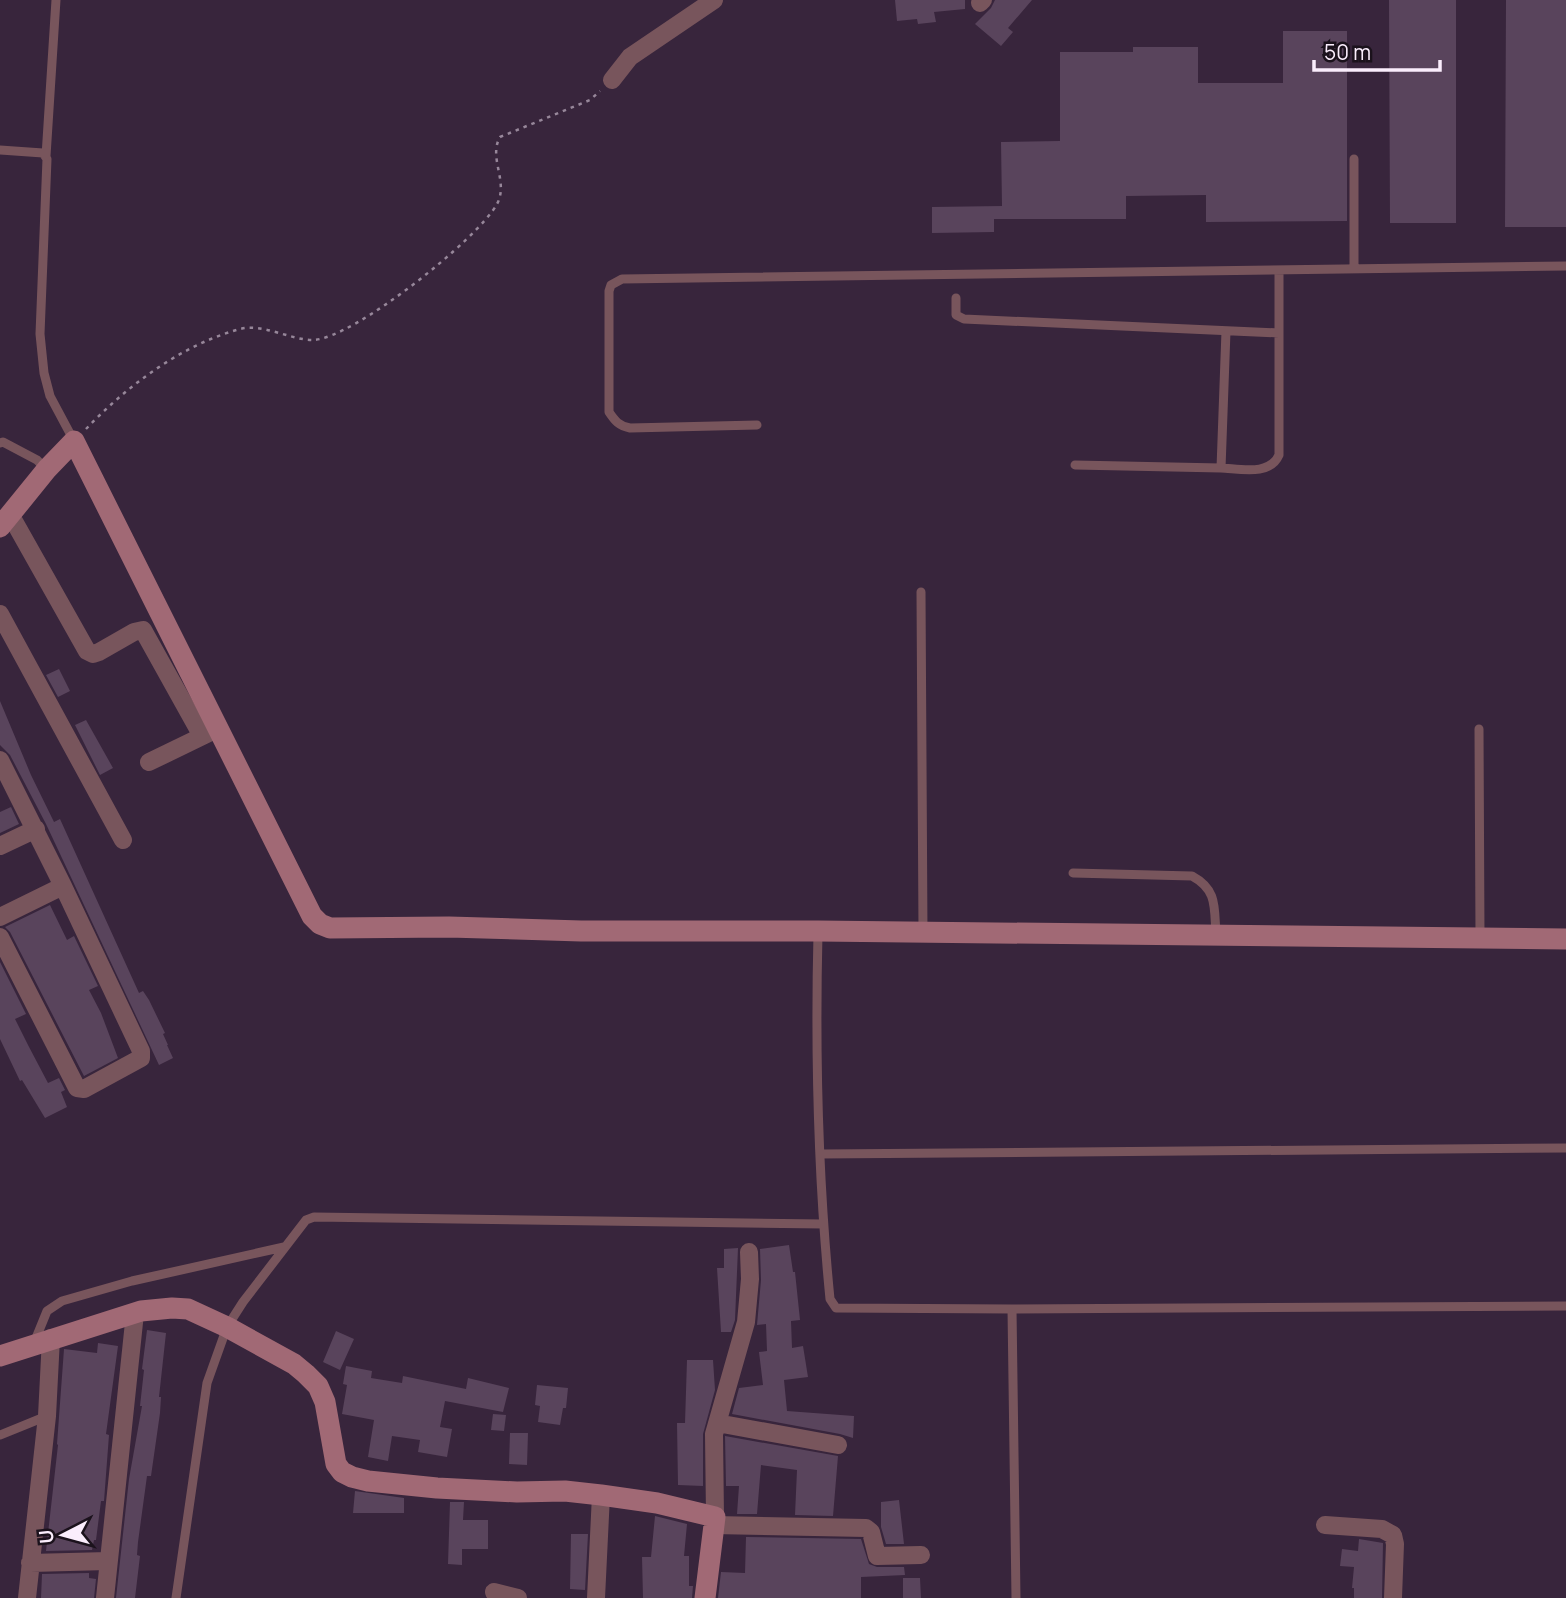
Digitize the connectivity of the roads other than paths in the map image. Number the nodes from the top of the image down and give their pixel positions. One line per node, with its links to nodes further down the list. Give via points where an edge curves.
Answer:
1 (56, 0): 5 (lane)
2 (714, 0): 3 (street, via 630,57)
3 (612, 80)
4 (0, 150): 5 (lane)
5 (46, 156): 14 (lane, via 41,347 50,396)
6 (1354, 159): 8 (lane)
7 (1566, 266): 8 (lane)
8 (1354, 269): 9 (lane)
9 (1279, 271): 12 (lane); 13 (lane, via 622,279 611,285 609,412 615,422 630,428)
10 (956, 298): 11 (lane, via 956,315 964,319)
11 (1226, 331): 12 (lane); 17 (lane)
12 (1279, 333): 17 (lane, via 1279,455 1266,469)
13 (757, 425)
14 (74, 441): 18 (street); 23 (street)
15 (0, 443): 18 (lane)
16 (1075, 465): 17 (lane)
17 (1221, 468)
18 (47, 469): 19 (street)
19 (5, 521): 23 (street, via 87,651 99,652 143,630)
20 (921, 592): 33 (lane)
21 (0, 614): 27 (street)
22 (1479, 729): 36 (lane)
23 (210, 732): 25 (street); 32 (street, via 312,916 330,929)
24 (0, 760): 26 (street)
25 (149, 762)
26 (36, 829): 28 (street); 30 (street)
27 (123, 841)
28 (0, 846)
29 (1073, 873): 34 (lane, via 1192,876 1204,882 1214,900)
30 (63, 886): 31 (street); 35 (street, via 141,1051 136,1063 84,1089 77,1088)
31 (0, 917)
32 (818, 931): 33 (street); 39 (lane)
33 (923, 932): 34 (street)
34 (1216, 936): 36 (street)
35 (0, 937)
36 (1480, 938): 37 (street)
37 (1566, 939)
38 (1566, 1148): 39 (lane)
39 (821, 1154): 40 (lane)
40 (823, 1224): 41 (lane, via 314,1217 300,1225); 44 (lane, via 830,1299 836,1308)
41 (284, 1247): 46 (lane); 47 (lane, via 62,1301 47,1311)
42 (750, 1252): 50 (street, via 746,1322)
43 (1566, 1306): 44 (lane)
44 (1012, 1309): 66 (lane)
45 (135, 1313): 46 (street, via 188,1309); 47 (street); 57 (street)
46 (227, 1326): 53 (street, via 294,1364 318,1386 336,1464 352,1477 427,1487); 62 (lane, via 207,1383)
47 (42, 1341): 48 (street); 49 (street)
48 (0, 1356)
49 (47, 1416): 51 (lane); 58 (street)
50 (717, 1423): 52 (street); 54 (street)
51 (0, 1435)
52 (838, 1445)
53 (601, 1495): 54 (street, via 657,1503); 64 (street)
54 (714, 1521): 56 (street, via 866,1528 877,1556); 65 (street)
55 (1325, 1525): 67 (street, via 1382,1529 1393,1535)
56 (921, 1555)
57 (108, 1561): 58 (street); 61 (street)
58 (30, 1563): 60 (street)
59 (494, 1592): 63 (street)
60 (27, 1598)
61 (105, 1598)
62 (176, 1598)
63 (519, 1598)
64 (596, 1598)
65 (705, 1598)
66 (1016, 1598)
67 (1393, 1598)

